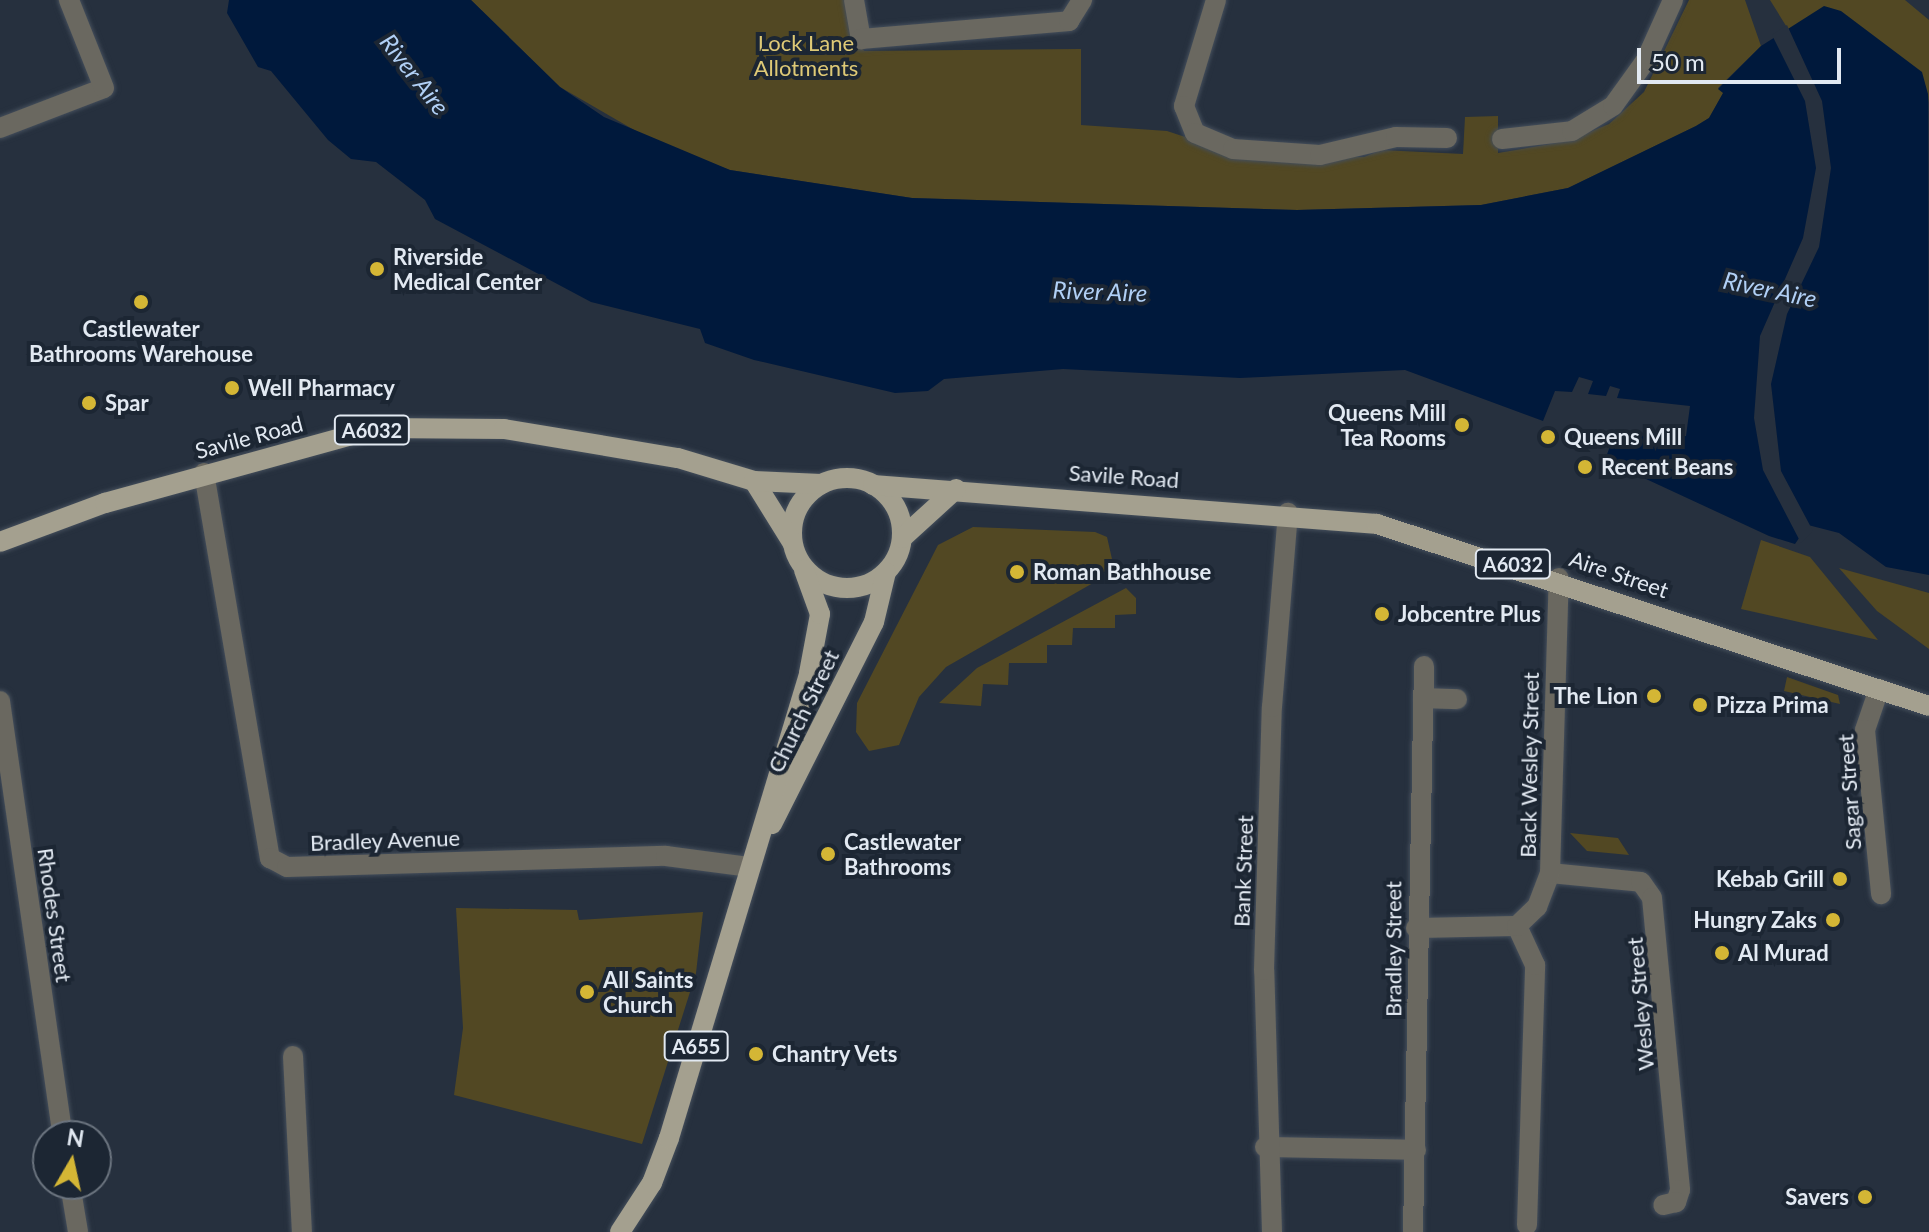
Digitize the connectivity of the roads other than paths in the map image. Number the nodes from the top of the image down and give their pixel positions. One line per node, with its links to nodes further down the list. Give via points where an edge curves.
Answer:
1 (69, 0): 6 (street, via 104,88)
2 (854, 0): 3 (street, via 861,39 1069,21)
3 (1082, 0)
4 (1216, 0): 7 (street, via 1184,106 1195,133 1233,149 1320,155 1396,137)
5 (1673, 0): 8 (street, via 1646,60 1613,106 1572,131)
6 (0, 128)
7 (1447, 138)
8 (1502, 139)
9 (204, 473): 10 (main road, Savile Road / A6032, via 377,428 438,425 580,440); 16 (main road, Savile Road / A6032); 27 (street, Bradley Avenue, via 270,858 287,867 666,856)
10 (754, 481): 11 (main road, Savile Road / A6032); 17 (main road)
11 (821, 484): 12 (main road, A6032, via 838,478); 17 (main road, via 797,508)
12 (873, 485): 13 (main road, Savile Road / A6032); 15 (main road, via 896,507)
13 (956, 489): 14 (main road, Savile Road / A6032); 15 (main road)
14 (1288, 513): 20 (main road, Aire Street / A6032, via 1377,524); 34 (street, Bank Street, via 1272,707)
15 (902, 538): 19 (main road)
16 (0, 542)
17 (792, 542): 18 (main road)
18 (804, 570): 19 (main road, via 827,584 854,588); 27 (main road, Church Street / A655, via 820,614)
19 (886, 572): 27 (main road, Church Street / A655, via 874,622)
20 (1559, 578): 22 (main road, Aire Street / A6032); 28 (street, Back Wesley Street)
21 (1424, 666): 23 (street, Bradley Street)
22 (1879, 689): 26 (main road, Aire Street / A6032); 29 (street, Sagar Street, via 1865,730)
23 (1423, 698): 24 (street); 31 (street, Bradley Street)
24 (1457, 699)
25 (0, 701): 33 (street, Rhodes Street)
26 (1929, 706)
27 (750, 867): 41 (main road, Church Street / A655, via 669,1138 652,1183)
28 (1550, 873): 30 (street, Back Wesley Street, via 1537,907); 37 (street, Wesley Street, via 1641,882 1652,898 1680,1190 1676,1202)
29 (1881, 894)
30 (1517, 926): 31 (street); 38 (street, via 1535,965)
31 (1416, 928): 35 (street, Bradley Street)
32 (293, 1056): 40 (street)
33 (61, 1120)
34 (1265, 1147): 35 (street); 42 (street, Bank Street)
35 (1416, 1150): 43 (street, Bradley Street)
36 (73, 1200): 39 (street)
37 (1663, 1205)
38 (1527, 1225)
39 (78, 1232)
40 (302, 1232)
41 (620, 1232)
42 (1272, 1232)
43 (1413, 1232)

